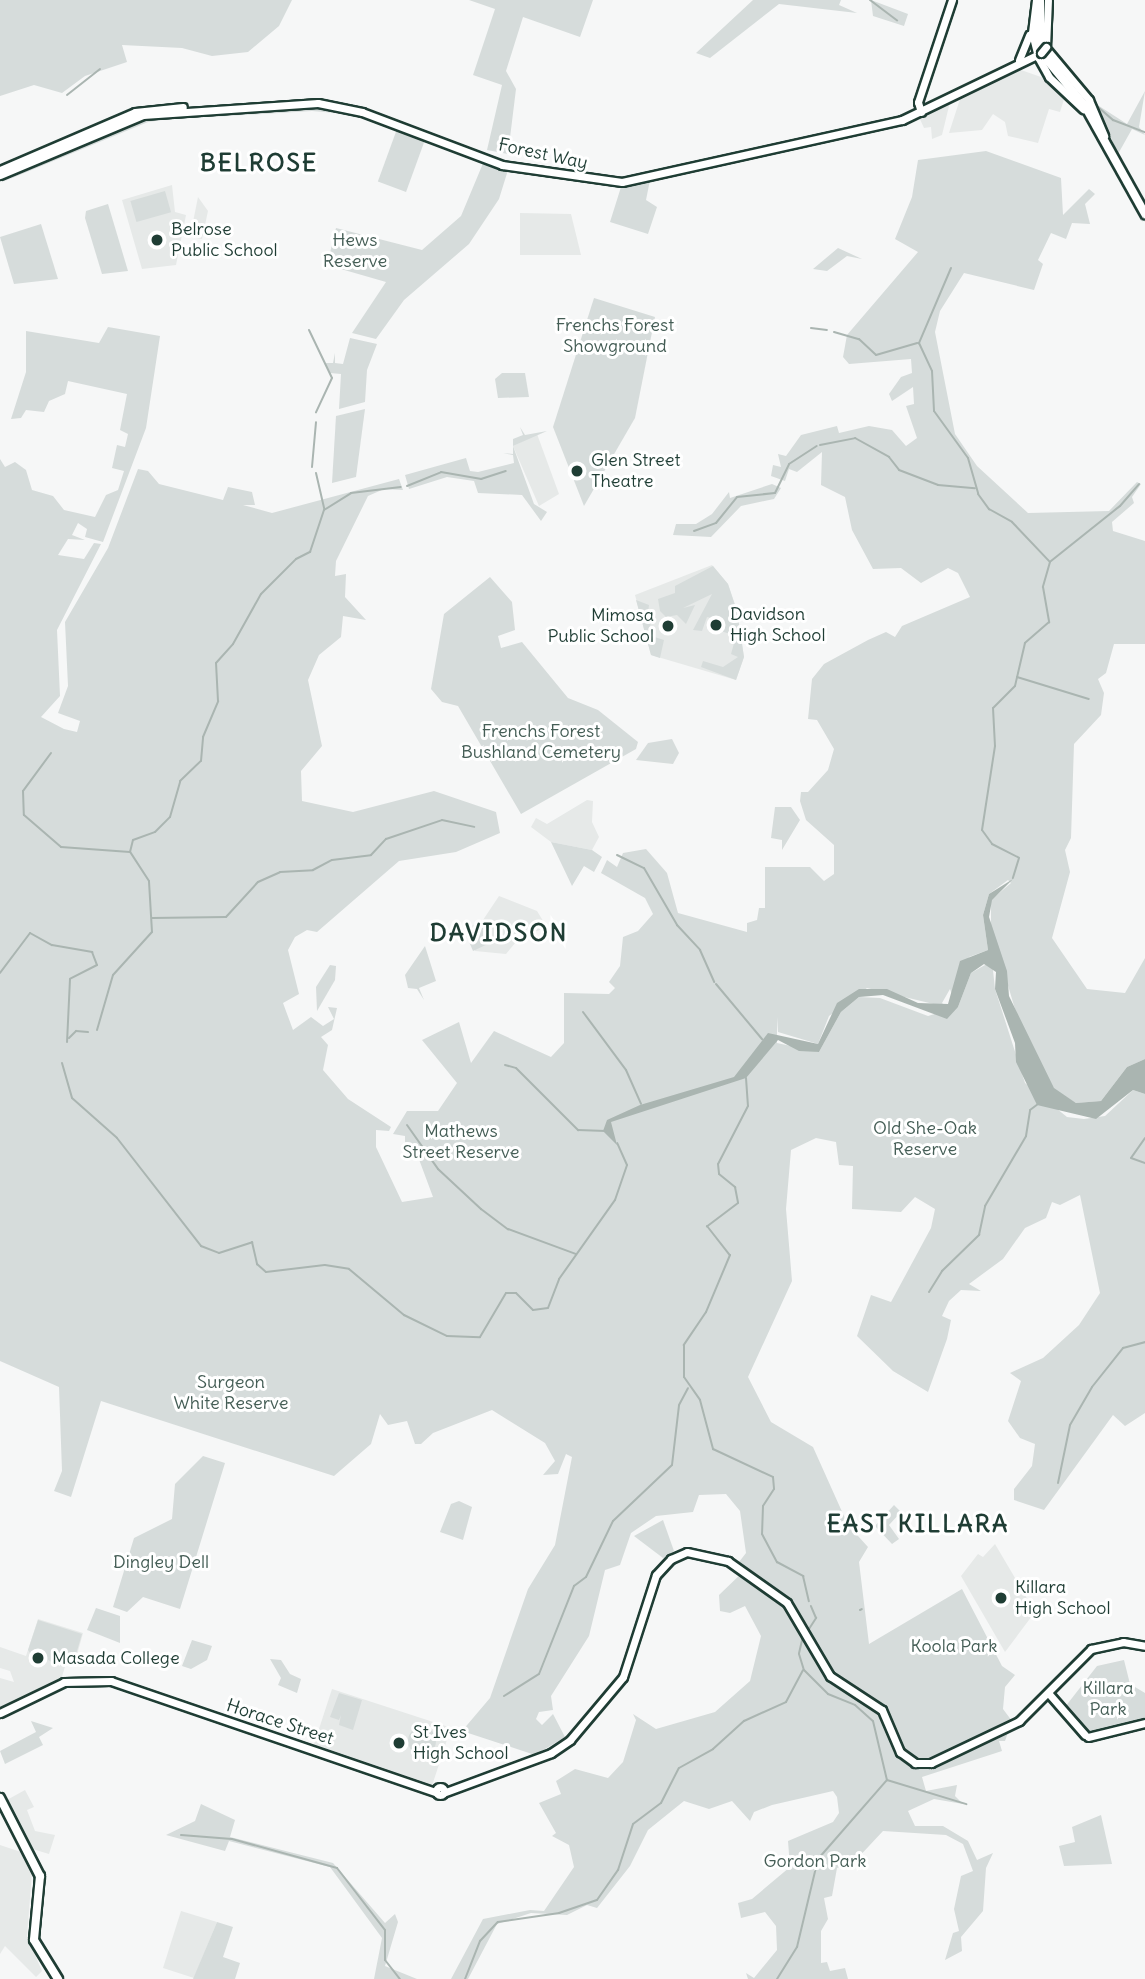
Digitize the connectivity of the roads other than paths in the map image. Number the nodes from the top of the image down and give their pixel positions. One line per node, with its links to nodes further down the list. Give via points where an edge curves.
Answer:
1 (952, 0): 9 (main road)
2 (1038, 0): 5 (highway); 6 (main road)
3 (1048, 0): 4 (main road)
4 (1046, 32): 5 (main road); 7 (main road)
5 (1042, 51): 6 (main road, Forest Way); 7 (main road); 8 (main road); 10 (highway)
6 (1023, 60): 8 (main road); 9 (main road, Forest Way)
7 (1056, 61): 10 (main road, via 1092,104)
8 (1044, 71): 10 (main road)
9 (920, 111): 11 (main road, Forest Way, via 819,140 610,179 509,163 334,101 160,108 135,112); 13 (main road, Forest Way, via 814,144 614,182 502,164 331,104 209,110 143,115)
10 (1101, 134): 12 (highway)
11 (0, 170)
12 (1124, 174): 14 (highway); 15 (highway)
13 (0, 175)
14 (1145, 207)
15 (1145, 214)
16 (1145, 1646): 17 (main road, via 1123,1642 1087,1652)
17 (1050, 1695): 18 (main road, Horace Street, via 1019,1721 932,1765 915,1765 898,1753 892,1728 877,1705 833,1679 788,1603 752,1575 709,1553 680,1554 653,1582 623,1678 570,1740 551,1753 453,1792 112,1685 68,1682); 19 (main road, via 1086,1736)
18 (0, 1714)
19 (1145, 1723)
20 (0, 1798): 23 (highway, via 40,1876 34,1940)
21 (0, 1806): 22 (highway, via 36,1875 30,1941)
22 (52, 1979)
23 (58, 1979)

